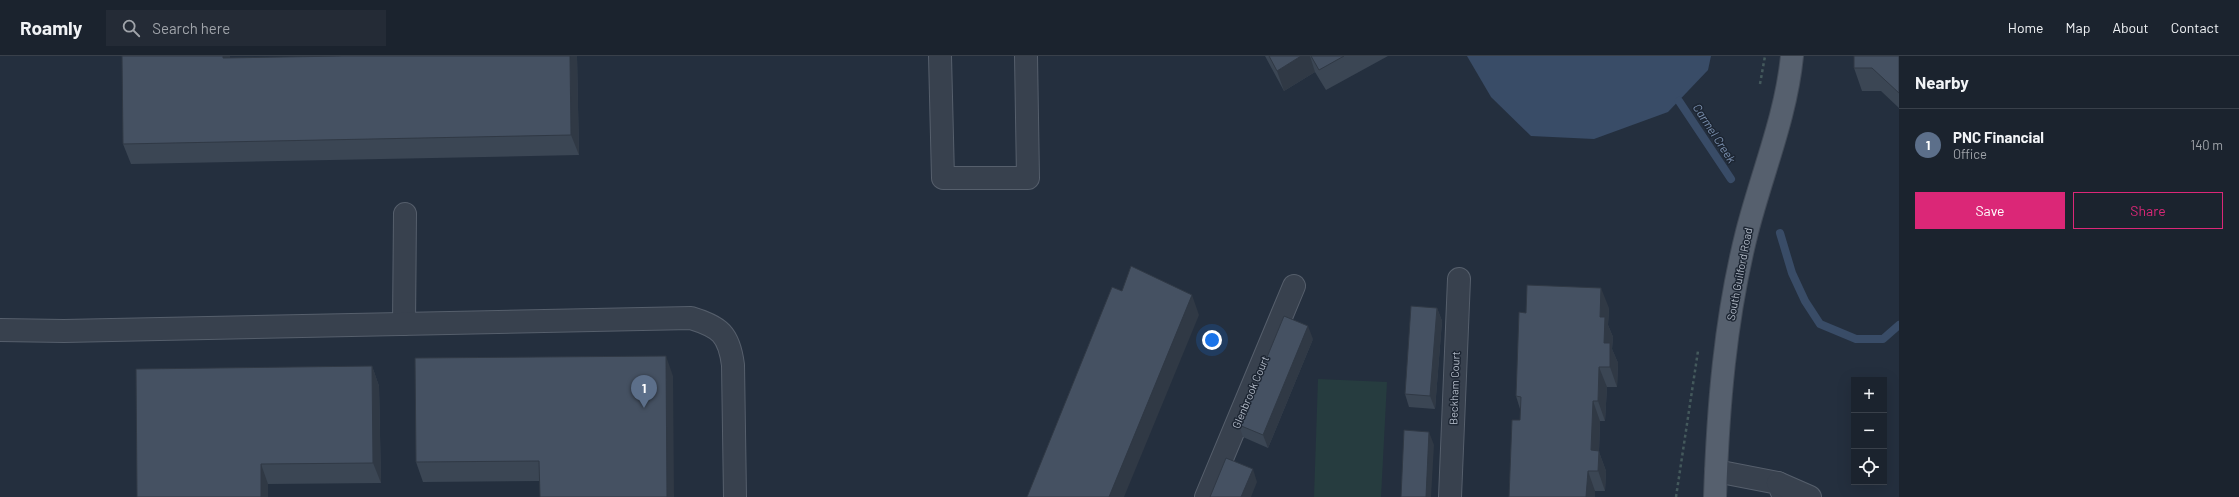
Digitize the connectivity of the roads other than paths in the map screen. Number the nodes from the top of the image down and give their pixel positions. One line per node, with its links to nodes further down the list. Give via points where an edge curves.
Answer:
1 (940, 56): 2 (street, via 943,178 1028,178)
2 (1026, 56)
3 (1792, 56): 9 (main road, South Guilford Road, via 1782,116 1747,232 1723,353)
4 (405, 214): 7 (street)
5 (1459, 279): 13 (street, Beckham Court)
6 (1294, 286): 12 (street, Glenbrook Court)
7 (404, 324): 8 (street); 11 (street, via 691,318 711,324 724,335 731,349)
8 (0, 330)
9 (1716, 471): 10 (street); 14 (main road, South Guilford Road)
10 (1781, 490): 15 (street)
11 (735, 497)
12 (1206, 497)
13 (1450, 497)
14 (1715, 497)
15 (1810, 497)

